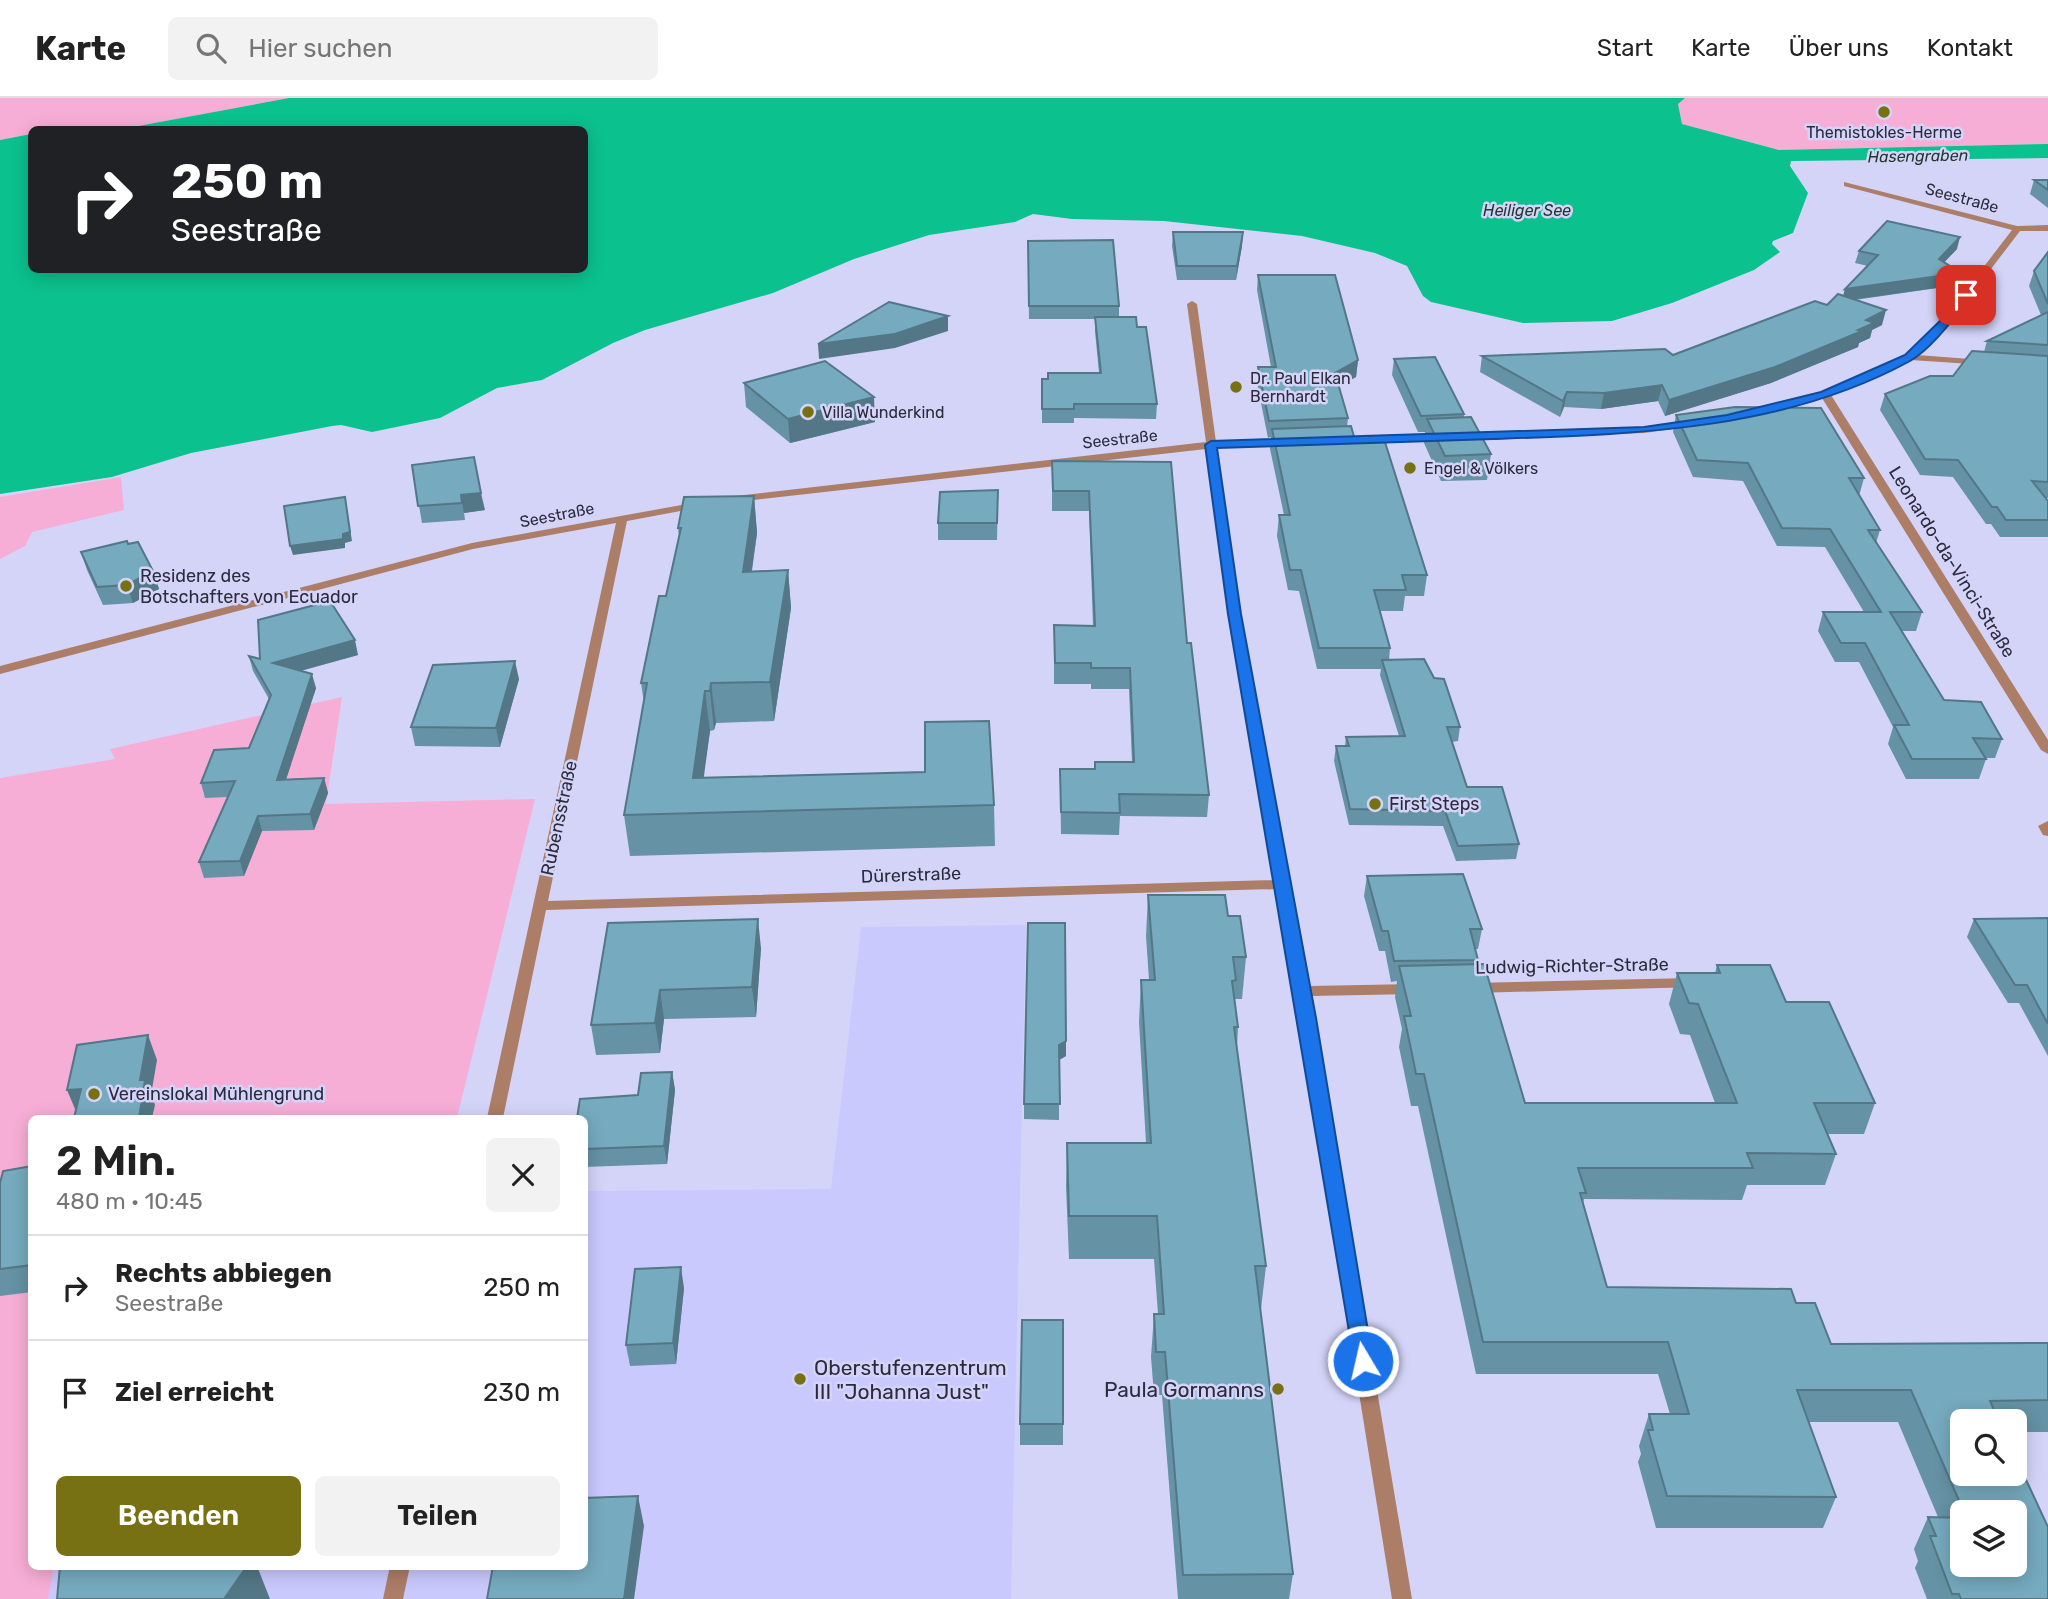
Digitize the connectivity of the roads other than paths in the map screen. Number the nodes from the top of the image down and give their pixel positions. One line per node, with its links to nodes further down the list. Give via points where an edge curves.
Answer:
1 (1847, 184): 3 (street, Seestraße)
2 (2048, 228): 3 (street)
3 (2017, 229): 5 (street, Seestraße, via 1949,317)
4 (1192, 304): 12 (street)
5 (1909, 358): 6 (street); 7 (street, Seestraße)
6 (1995, 363)
7 (1825, 394): 8 (street, Seestraße); 17 (street, Leonardo-da-Vinci-Straße)
8 (1739, 416)
9 (1699, 422): 10 (street, via 1644,430)
10 (1348, 440)
11 (1300, 442): 12 (street, Seestraße)
12 (1211, 445): 13 (street, Seestraße); 20 (street, via 1234,614)
13 (722, 502)
14 (709, 504): 15 (street, Seestraße)
15 (622, 519): 16 (street, Seestraße, via 472,546); 21 (street, Rubensstraße)
16 (0, 670)
17 (2048, 750)
18 (2048, 825): 19 (street)
19 (2048, 832)
20 (1282, 884): 21 (street, Dürerstraße); 25 (street)
21 (541, 906): 26 (street, Rubensstraße)
22 (1704, 982): 23 (street, Ludwig-Richter-Straße)
23 (1454, 988)
24 (1426, 989): 25 (street)
25 (1301, 991): 29 (street)
26 (496, 1115)
27 (399, 1570): 28 (street)
28 (393, 1599)
29 (1402, 1599)

